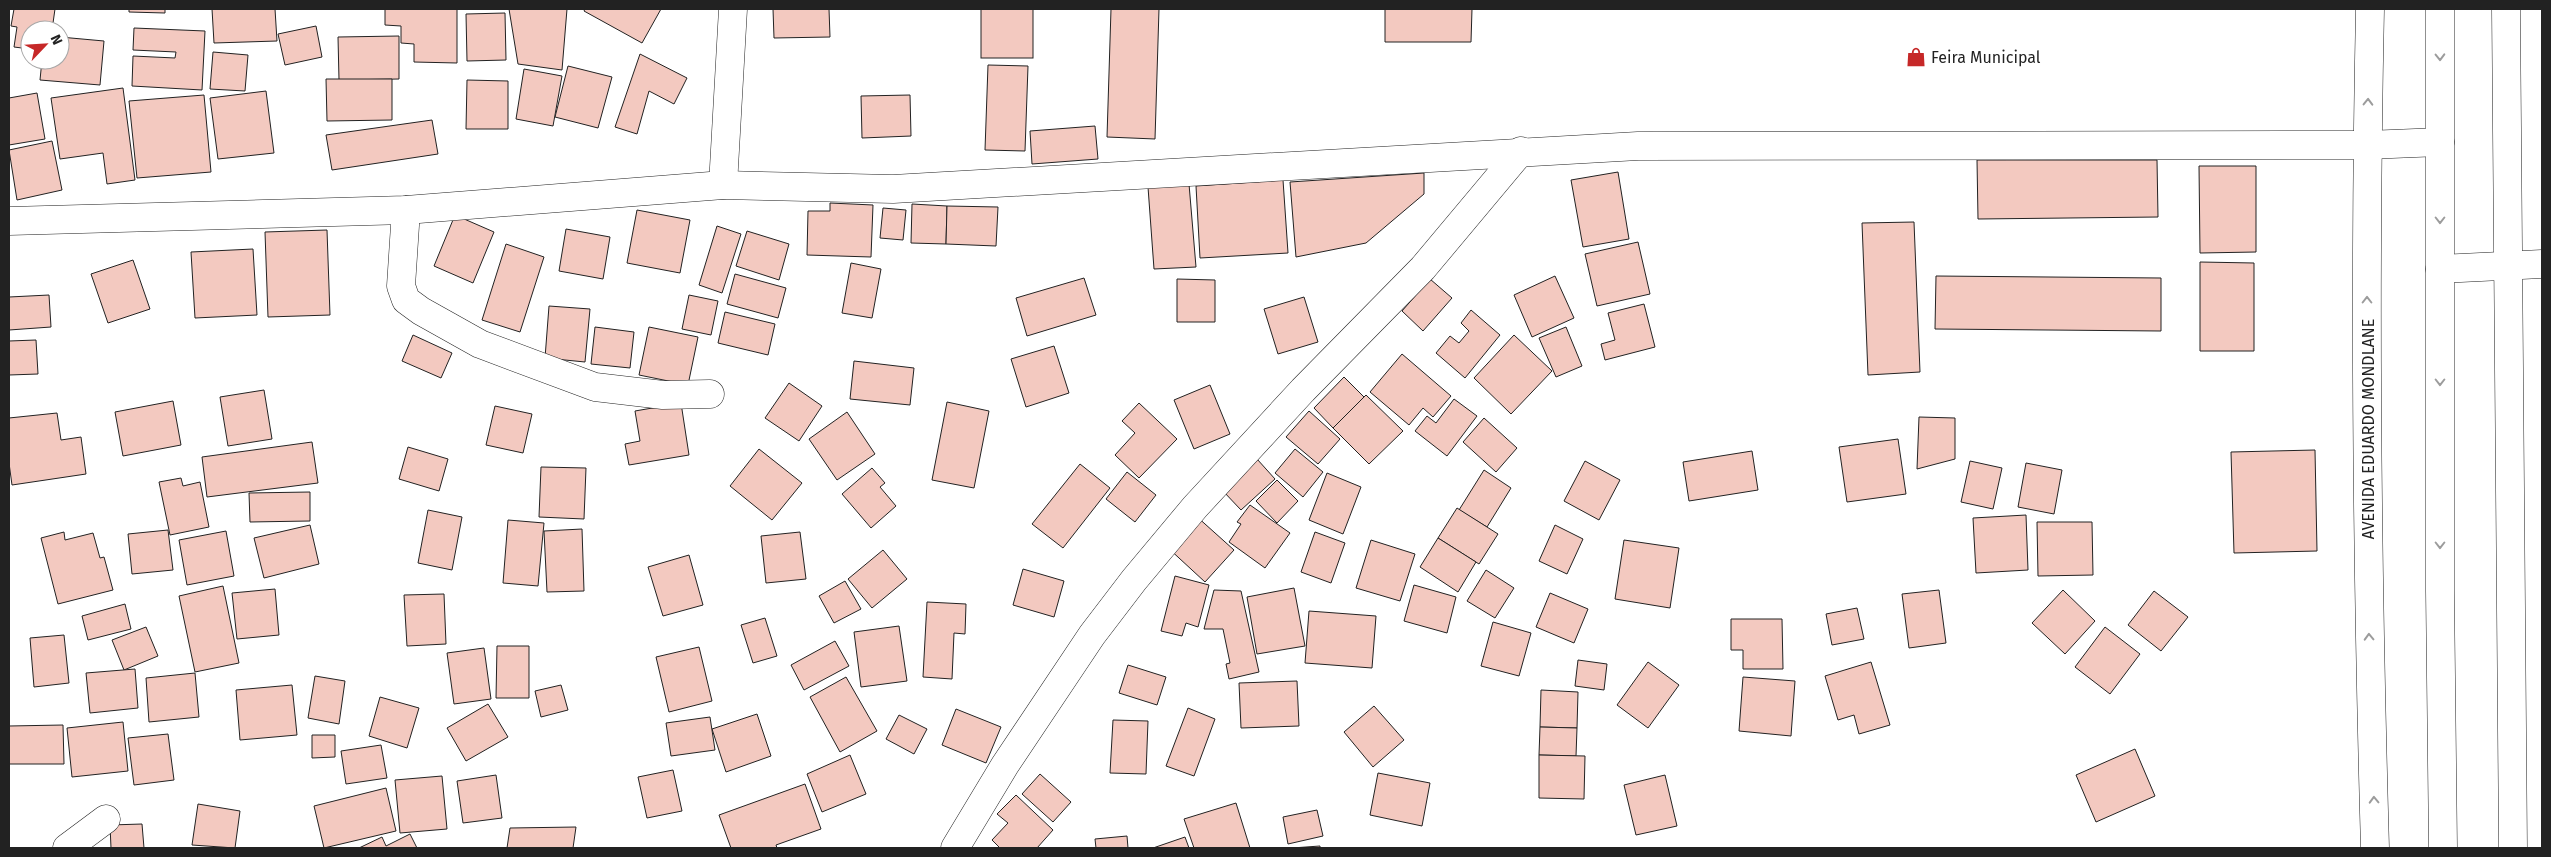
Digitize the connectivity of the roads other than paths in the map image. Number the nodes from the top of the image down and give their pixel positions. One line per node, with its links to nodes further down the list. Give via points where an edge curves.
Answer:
1 (733, 9): 8 (street)
2 (2370, 9): 6 (street, AVENIDA EDUARDO MONDLANE, one-way to 2)
3 (2440, 9): 5 (street, one-way to 5)
4 (2506, 9): 12 (street)
5 (2440, 142): 6 (street); 13 (street, one-way to 13)
6 (2366, 145): 7 (street, via 1638,146); 18 (street, AVENIDA EDUARDO MONDLANE, one-way to 6, via 2369,609)
7 (1521, 151): 8 (street, via 893,189); 17 (street, via 1423,268 1195,507 1134,580 1092,635 1005,764)
8 (723, 185): 9 (street)
9 (406, 210): 10 (street); 14 (street, via 401,286 406,300 421,311 480,344 595,387 663,394)
10 (9, 221)
11 (2542, 264): 12 (street)
12 (2509, 267): 13 (street); 20 (street)
13 (2440, 270): 19 (street, one-way to 19)
14 (710, 394)
15 (106, 819): 16 (street)
16 (67, 848)
17 (955, 848)
18 (2375, 848)
19 (2442, 848)
20 (2513, 848)

